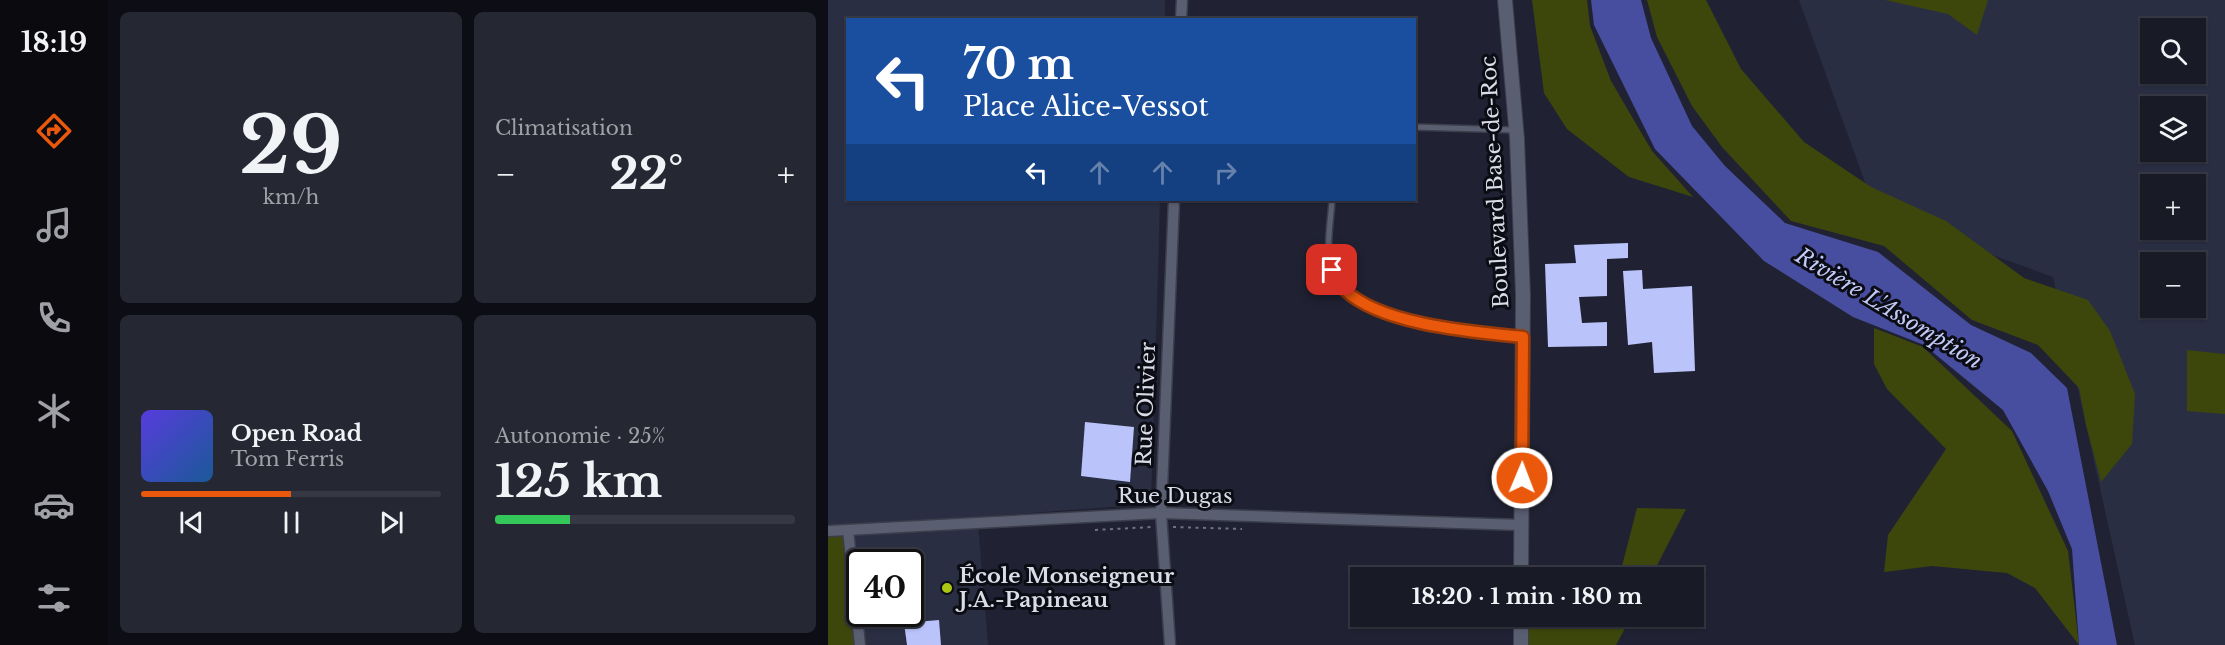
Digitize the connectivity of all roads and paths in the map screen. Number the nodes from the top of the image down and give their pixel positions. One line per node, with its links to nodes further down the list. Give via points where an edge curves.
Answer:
1 (1182, 0): 3 (street)
2 (1505, 0): 5 (street, Boulevard Base-de-Roc)
3 (1181, 18)
4 (1416, 128): 5 (lane)
5 (1517, 130): 8 (street, Boulevard Base-de-Roc)
6 (1174, 201): 9 (street, Rue Olivier)
7 (1332, 201): 8 (lane, via 1332,270 1343,289 1363,304 1417,321)
8 (1523, 337): 10 (street, Boulevard Base-de-Roc)
9 (1161, 513): 10 (street, Rue Dugas); 11 (street, Rue Olivier); 13 (street, Rue Dugas)
10 (1521, 525): 16 (street, Boulevard Base-de-Roc)
11 (1162, 527): 12 (path); 14 (path); 19 (street, Rue Olivier)
12 (1246, 529)
13 (848, 530): 15 (street, Rue Dugas); 18 (street)
14 (1092, 530)
15 (828, 531)
16 (1521, 567)
17 (1521, 627): 20 (street)
18 (860, 645)
19 (1170, 645)
20 (1521, 645)

